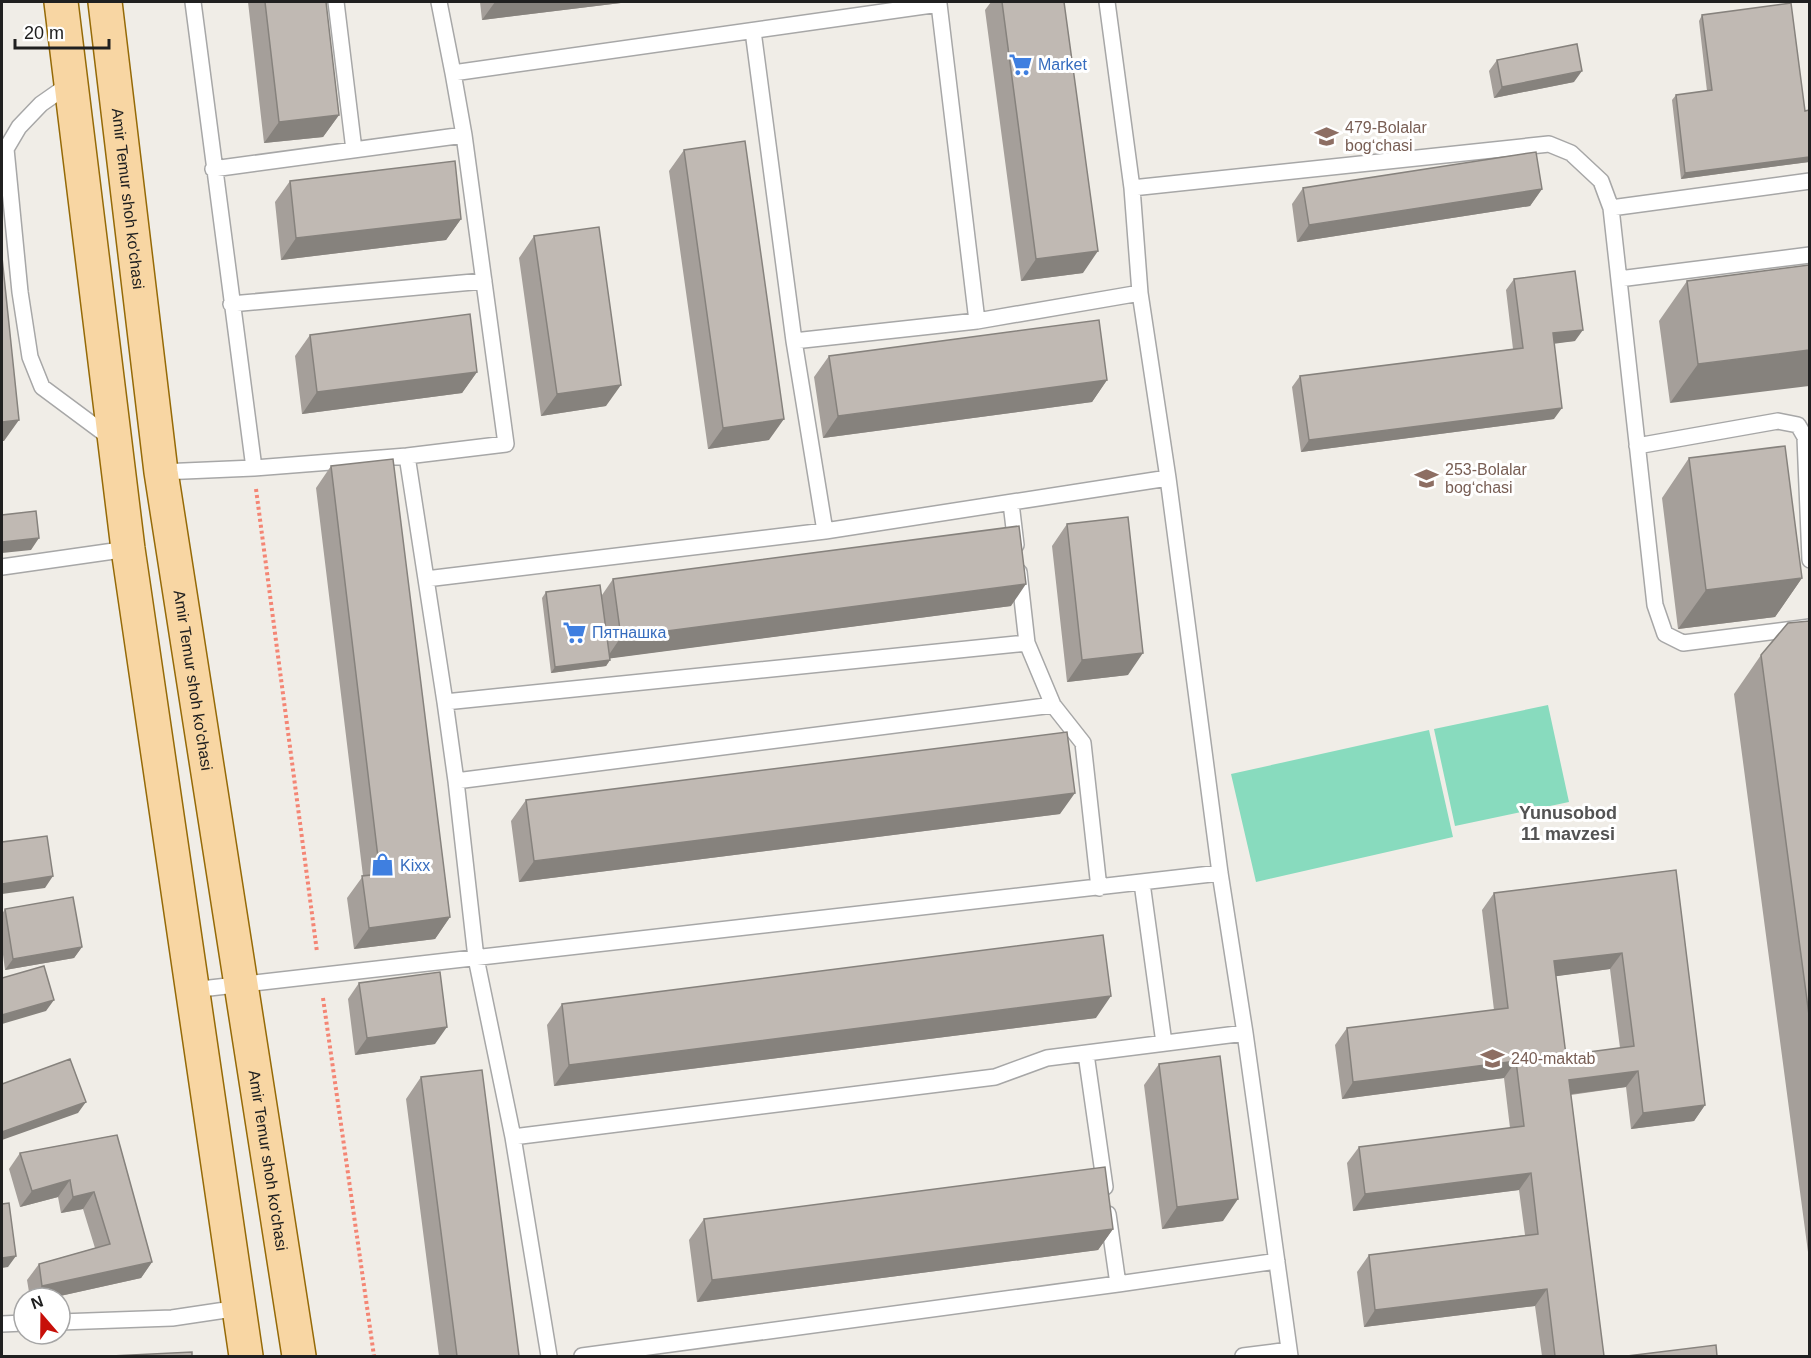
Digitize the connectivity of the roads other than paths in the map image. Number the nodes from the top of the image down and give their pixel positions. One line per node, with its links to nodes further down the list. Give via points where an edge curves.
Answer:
1 (61, 2): 10 (main road)
2 (105, 2): 28 (main road, Amir Temur shoh ko'chasi)
3 (193, 2): 13 (lane)
4 (336, 2): 12 (lane)
5 (439, 2): 9 (lane)
6 (1107, 2): 15 (lane)
7 (946, 3): 8 (lane); 22 (lane)
8 (753, 31): 9 (lane); 23 (lane)
9 (453, 73): 11 (lane)
10 (71, 83): 24 (main road); 24 (lane, via 41,104 6,149 20,291 30,357 42,387)
11 (464, 135): 12 (lane); 19 (lane)
12 (354, 150): 13 (lane)
13 (213, 169): 21 (lane)
14 (1809, 181): 16 (lane)
15 (1132, 188): 16 (lane, via 1549,144 1570,153 1601,180); 20 (lane)
16 (1611, 208): 18 (lane)
17 (1809, 255): 18 (lane)
18 (1619, 279): 25 (lane)
19 (484, 281): 21 (lane); 26 (lane, via 506,444)
20 (1140, 293): 22 (lane); 29 (lane)
21 (231, 304): 27 (lane)
22 (977, 321): 23 (lane)
23 (794, 342): 31 (lane)
24 (115, 440): 32 (main road)
25 (1637, 446): 33 (lane, via 1778,421 1798,425 1805,437); 36 (lane, via 1655,605 1665,634 1683,643)
26 (407, 456): 27 (lane); 35 (lane)
27 (254, 468): 28 (lane)
28 (161, 472): 45 (main road, Amir Temur shoh ko'chasi)
29 (1168, 478): 30 (lane); 41 (lane)
30 (1011, 503): 31 (lane); 37 (lane)
31 (825, 531): 35 (lane)
32 (128, 549): 34 (lane); 46 (main road)
33 (1809, 560)
34 (2, 567)
35 (426, 579): 38 (lane)
36 (1809, 627)
37 (1027, 643): 38 (lane); 39 (lane)
38 (445, 702): 40 (lane)
39 (1053, 705): 40 (lane); 43 (lane, via 1083,743)
40 (456, 782): 44 (lane)
41 (1221, 873): 42 (lane); 47 (lane)
42 (1142, 883): 43 (lane); 48 (lane)
43 (1099, 888): 44 (lane)
44 (476, 958): 45 (lane); 50 (lane)
45 (241, 984): 46 (lane); 57 (main road, Amir Temur shoh ko'chasi)
46 (192, 990): 53 (main road)
47 (1245, 1033): 48 (lane); 51 (lane)
48 (1164, 1043): 49 (lane)
49 (1086, 1054): 50 (lane, via 1047,1058 995,1077); 52 (lane)
50 (513, 1137): 58 (lane)
51 (1277, 1261): 52 (lane); 55 (lane)
52 (1118, 1284): 59 (lane)
53 (239, 1308): 54 (lane, via 172,1318); 56 (main road)
54 (72, 1322)
55 (1289, 1353): 60 (lane)
56 (246, 1356)
57 (299, 1356)
58 (549, 1356)
59 (582, 1356)
60 (1243, 1356)

